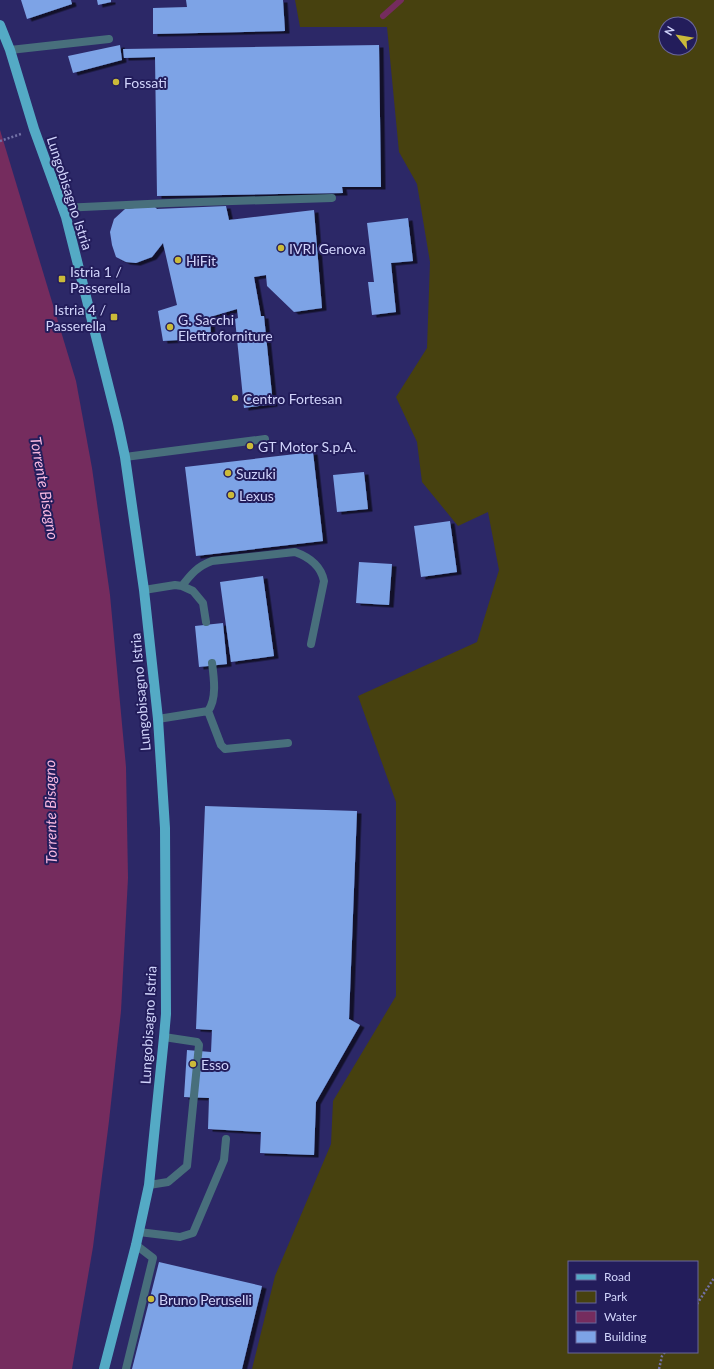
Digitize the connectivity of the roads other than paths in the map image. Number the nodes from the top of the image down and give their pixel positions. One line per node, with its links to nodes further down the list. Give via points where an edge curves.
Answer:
1 (0, 25): 3 (main road, Lungobisagno Istria)
2 (109, 39): 3 (lane)
3 (10, 50): 5 (main road, Lungobisagno Istria)
4 (332, 198): 5 (lane)
5 (62, 208): 7 (main road, Lungobisagno Istria)
6 (265, 439): 7 (lane)
7 (125, 457): 9 (main road, Lungobisagno Istria)
8 (182, 586): 9 (lane); 10 (lane, via 193,591 204,603); 11 (lane, via 195,569 212,561 295,552 302,554 317,565 324,581)
9 (144, 590): 14 (main road, Lungobisagno Istria)
10 (206, 622)
11 (311, 644)
12 (212, 663): 13 (lane, via 213,699)
13 (208, 711): 14 (lane); 15 (lane, via 220,745 224,749)
14 (158, 719): 16 (main road, Lungobisagno Istria, via 165,828)
15 (288, 743)
16 (164, 1037): 18 (main road, Lungobisagno Istria); 18 (lane, via 197,1042 199,1045 194,1106 187,1166 168,1182)
17 (226, 1138): 19 (lane, via 224,1160 192,1233 180,1237)
18 (149, 1185): 19 (main road, Lungobisagno Istria)
19 (139, 1232): 20 (main road, Lungobisagno Istria)
20 (136, 1245): 21 (main road, Lungobisagno Istria); 22 (lane, via 153,1258)
21 (104, 1369)
22 (126, 1369)

